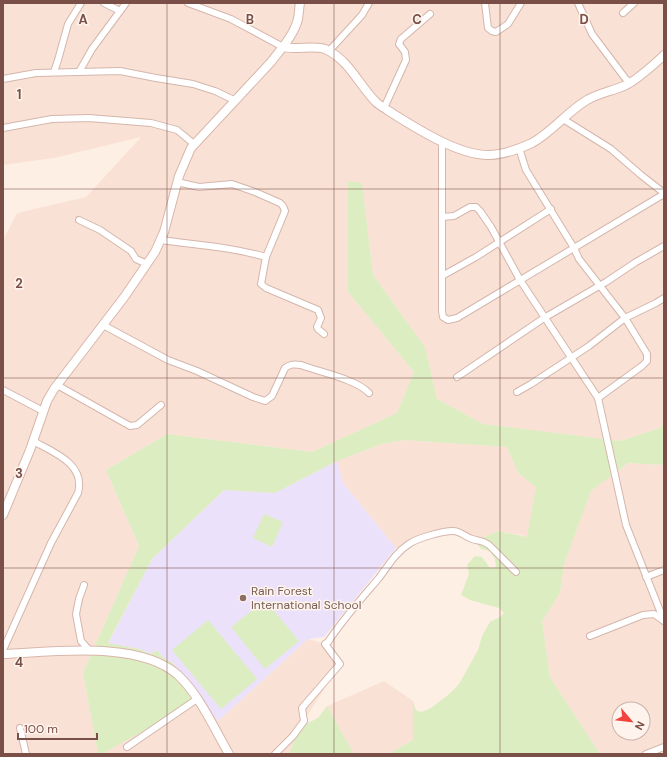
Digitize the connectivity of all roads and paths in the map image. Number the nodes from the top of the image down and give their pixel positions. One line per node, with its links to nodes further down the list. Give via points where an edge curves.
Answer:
1 (81, 3): 17 (street, via 68,24)
2 (104, 3): 11 (street)
3 (126, 3): 11 (street)
4 (188, 3): 14 (street, via 231,19)
5 (300, 3): 14 (street, via 293,32)
6 (369, 3): 15 (street, via 362,15)
7 (485, 3): 8 (street, via 488,28 493,32 508,24)
8 (521, 3)
9 (578, 3): 20 (street, via 592,34)
10 (634, 3): 12 (street)
11 (120, 11): 18 (street, via 92,48)
12 (623, 13)
13 (430, 14): 22 (street, via 401,38 399,44 405,52 406,60)
14 (283, 47): 15 (street, via 323,48); 21 (street)
15 (329, 51): 22 (street, via 348,66 377,103)
16 (663, 58): 20 (street)
17 (54, 72): 18 (street); 19 (street)
18 (79, 72): 21 (street, via 120,71 193,84)
19 (3, 79)
20 (630, 83): 23 (street, via 587,100)
21 (234, 100): 26 (street)
22 (384, 108): 25 (street)
23 (563, 119): 27 (street, via 551,130); 29 (street, via 611,149)
24 (3, 128): 26 (street, via 52,119 89,118 151,123 176,130)
25 (442, 142): 27 (street, via 488,155); 31 (street)
26 (194, 144): 28 (street)
27 (519, 148): 30 (street, via 526,170)
28 (177, 182): 33 (street); 37 (street, via 199,187 232,184 280,203 285,211)
29 (664, 194): 36 (street)
30 (551, 209): 34 (street); 36 (street)
31 (442, 217): 34 (street, via 454,216 470,207 476,207); 39 (street)
32 (79, 220): 38 (street, via 100,230 131,251 136,259)
33 (161, 240): 37 (street, via 223,247); 38 (street)
34 (499, 242): 39 (street); 40 (street)
35 (664, 246): 41 (street)
36 (574, 248): 40 (street); 41 (street, via 579,259)
37 (266, 257): 46 (street, via 261,281 263,286 318,310 321,318 317,327)
38 (147, 264): 45 (street)
39 (442, 276): 40 (street, via 442,315 445,319 451,320)
40 (520, 280): 43 (street)
41 (600, 285): 43 (street); 44 (street)
42 (664, 298): 44 (street)
43 (544, 318): 47 (street); 48 (street)
44 (626, 318): 47 (street); 53 (street, via 647,354 647,361)
45 (103, 325): 49 (street); 52 (street, via 168,360 265,401 272,396 285,368 294,364 348,381)
46 (324, 334)
47 (571, 358): 51 (street); 53 (street)
48 (457, 377)
49 (57, 385): 54 (street, via 130,426 137,425); 55 (street)
50 (3, 390): 55 (street)
51 (517, 392)
52 (369, 393)
53 (598, 398): 60 (street, via 626,525)
54 (161, 405)
55 (44, 411): 56 (street)
56 (33, 441): 57 (street); 64 (street, via 71,464 78,476 80,487 51,543)
57 (3, 515)
58 (664, 570): 60 (street)
59 (516, 572): 73 (street, via 490,544 468,538 458,532 446,532 405,546 324,644 340,664 302,708 304,721)
60 (646, 577): 62 (street)
61 (84, 585): 65 (street, via 76,614 81,641)
62 (664, 621): 63 (street, via 654,614 643,615)
63 (590, 636)
64 (3, 650)
65 (90, 651): 66 (street); 67 (street, via 121,652 155,661 177,675)
66 (3, 654)
67 (197, 699): 69 (street); 72 (street)
68 (20, 728): 71 (street)
69 (127, 747)
70 (664, 747): 74 (street)
71 (26, 754)
72 (229, 754)
73 (275, 754)
74 (646, 754)

